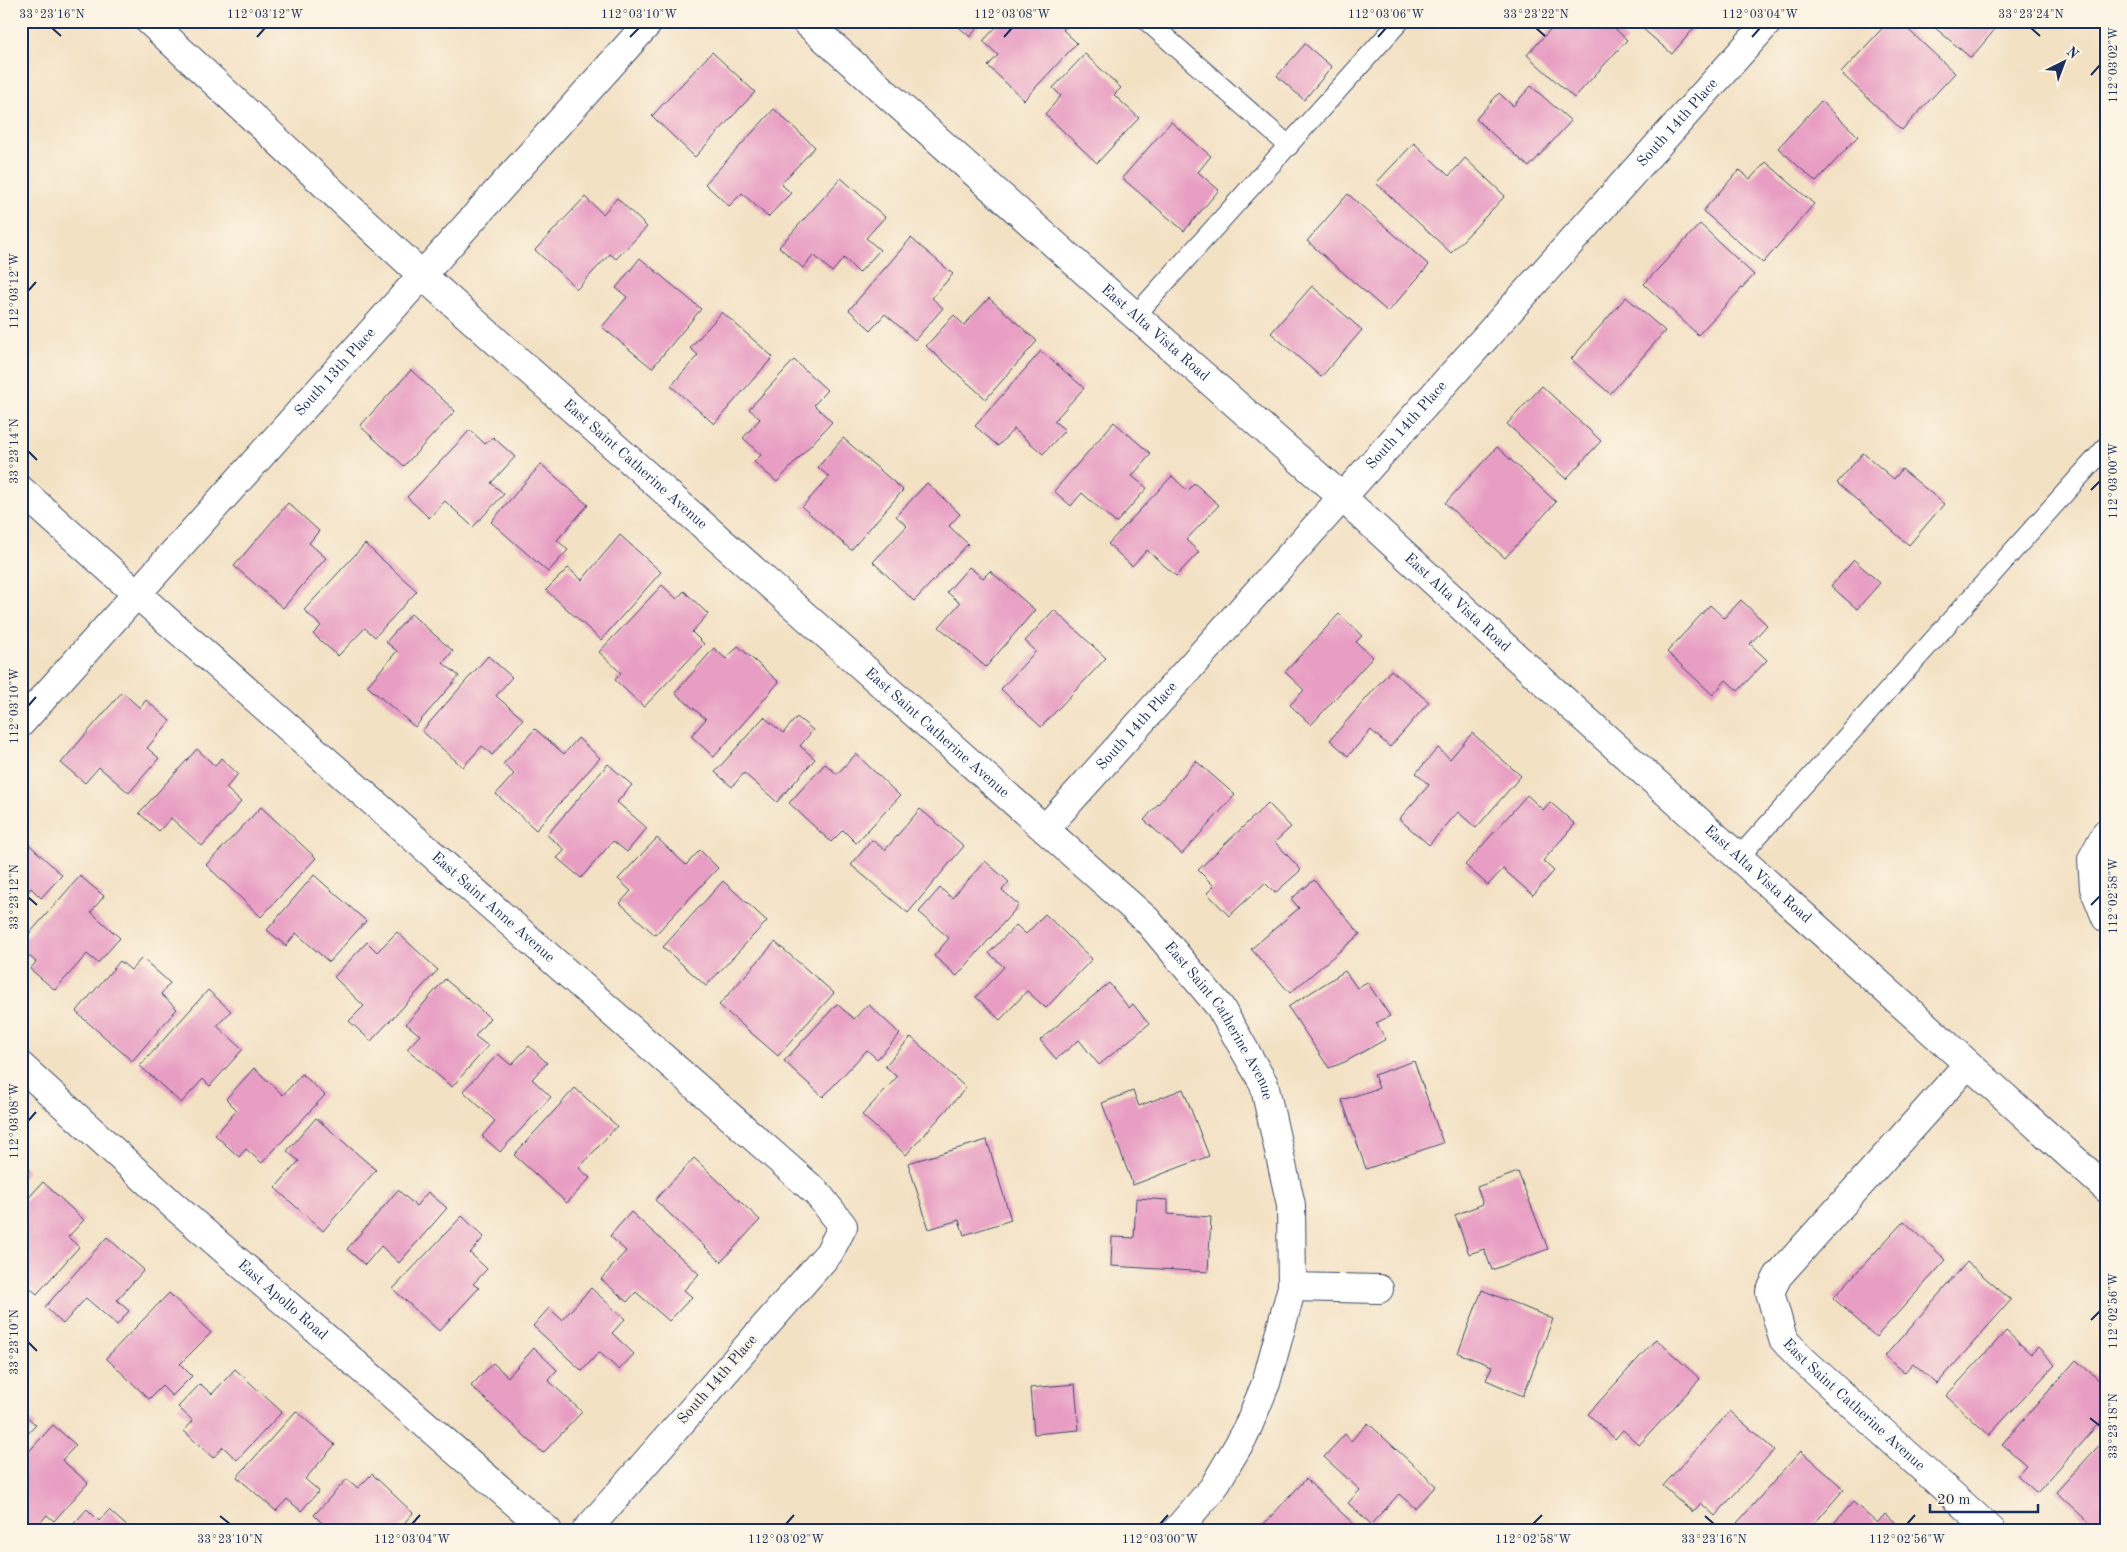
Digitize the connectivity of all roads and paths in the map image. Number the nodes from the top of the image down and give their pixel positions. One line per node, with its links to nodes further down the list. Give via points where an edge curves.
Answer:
1 (149, 21): 8 (street, East Saint Catherine Avenue)
2 (650, 21): 8 (street, South 13th Place)
3 (805, 21): 9 (street, East Alta Vista Road)
4 (1146, 21): 7 (lane)
5 (1400, 21): 7 (lane)
6 (1769, 21): 12 (street, South 14th Place)
7 (1289, 146): 9 (lane)
8 (422, 276): 13 (street, South 13th Place); 15 (street, East Saint Catherine Avenue)
9 (1135, 316): 12 (street, East Alta Vista Road)
10 (2106, 447): 17 (lane)
11 (21, 490): 13 (street, East Saint Anne Avenue)
12 (1342, 497): 15 (street, South 14th Place); 17 (street, East Alta Vista Road)
13 (137, 594): 14 (street, South 13th Place); 22 (street, East Saint Anne Avenue, via 817,1193)
14 (21, 723)
15 (1045, 829): 23 (street, East Saint Catherine Avenue, via 1147,920 1220,1007 1264,1084 1292,1205)
16 (2106, 833): 18 (street, via 2092,859 2094,888)
17 (1739, 858): 19 (street, East Alta Vista Road)
18 (2106, 918)
19 (1968, 1064): 21 (street, East Alta Vista Road); 28 (street, East Saint Catherine Avenue, via 1778,1276 1770,1292 1784,1339 1803,1360)
20 (21, 1066): 25 (street, East Apollo Road)
21 (2106, 1188)
22 (843, 1226): 26 (street, South 14th Place, via 829,1254)
23 (1292, 1287): 24 (street); 27 (street, East Saint Catherine Avenue, via 1266,1383 1245,1434 1213,1488)
24 (1379, 1289)
25 (548, 1531)
26 (586, 1531)
27 (1176, 1531)
28 (1992, 1531)

